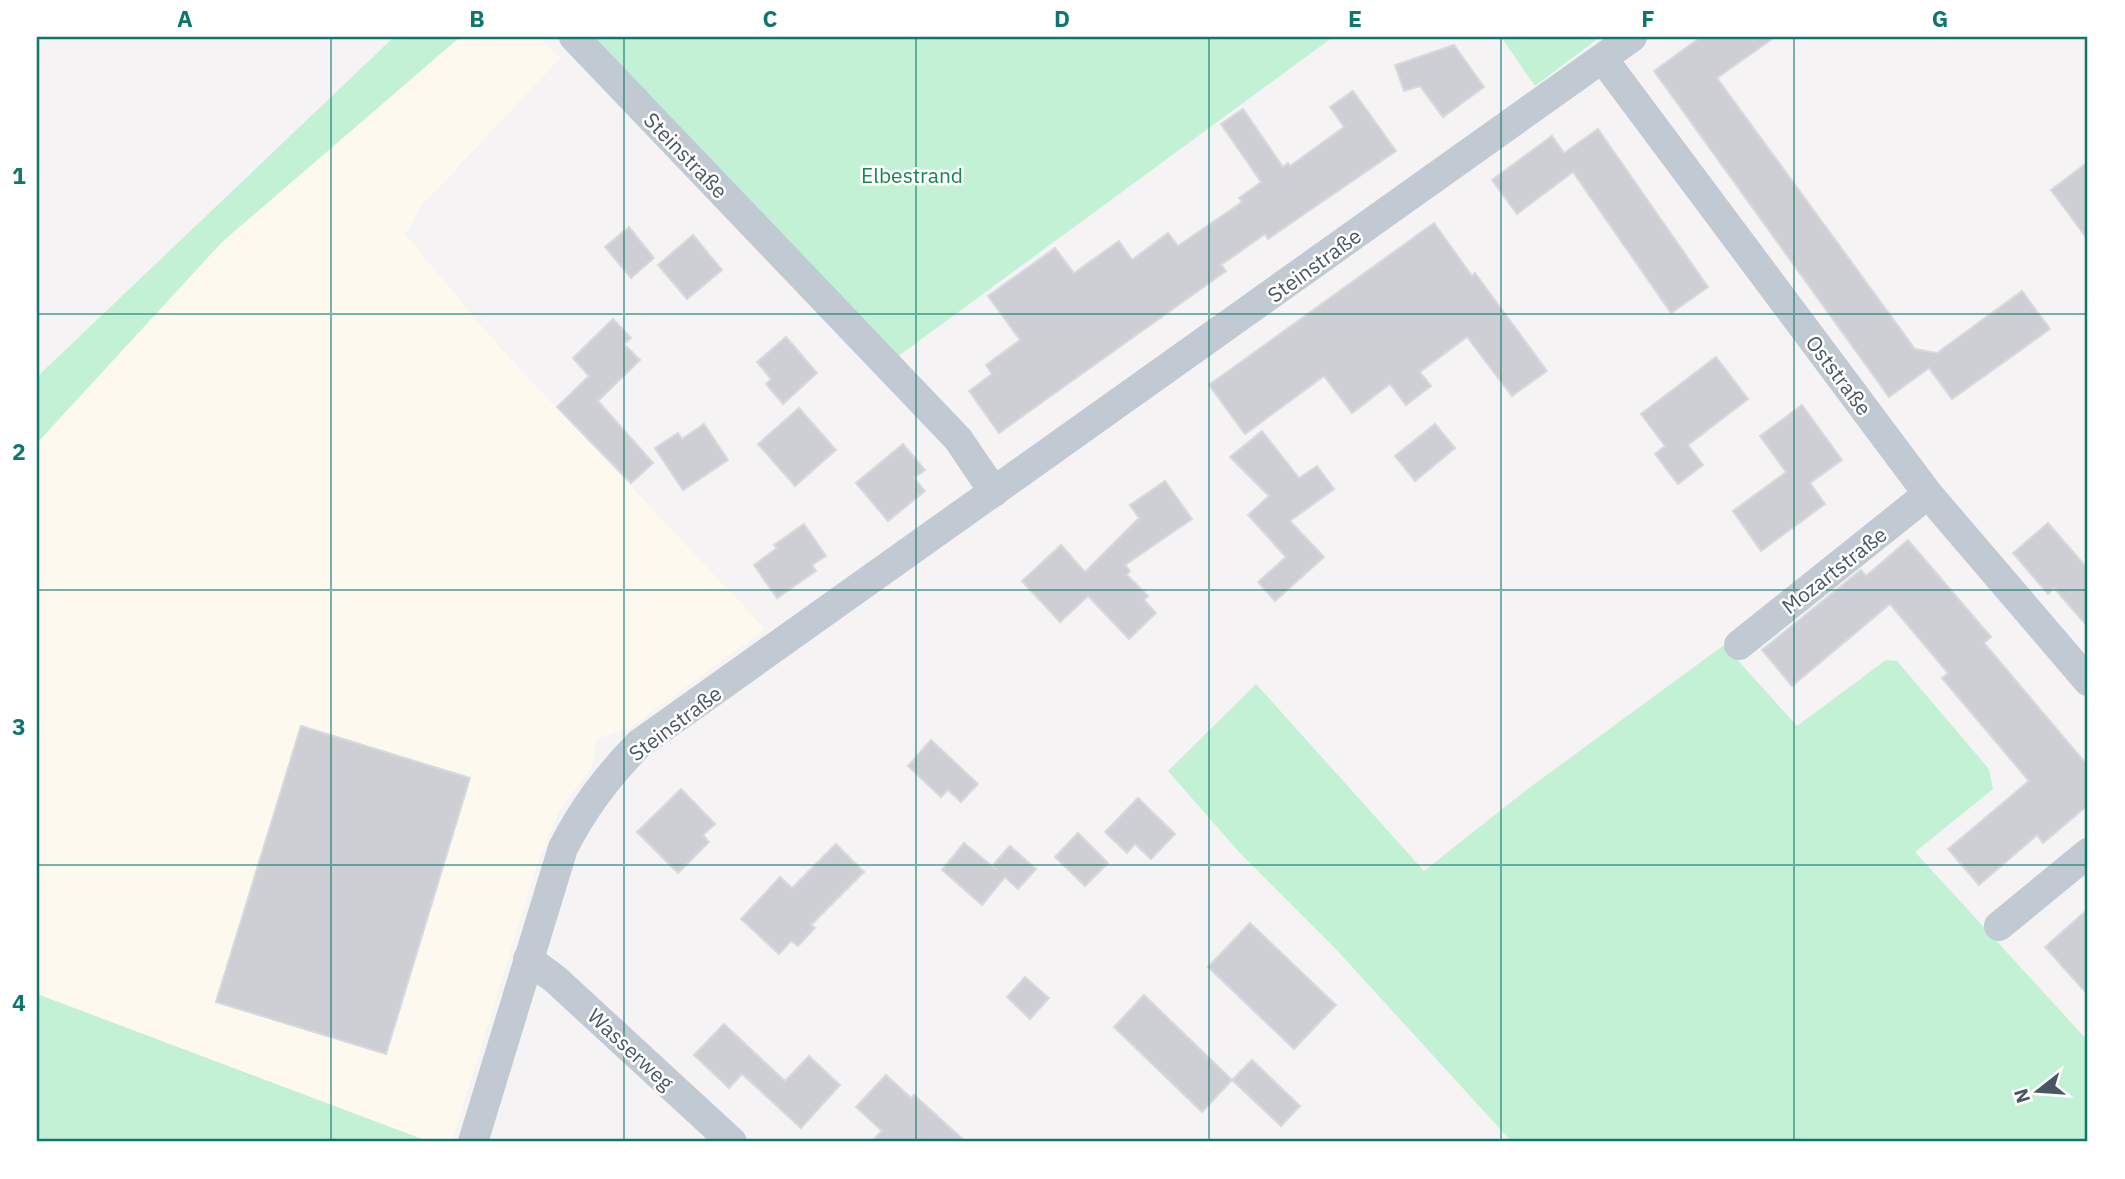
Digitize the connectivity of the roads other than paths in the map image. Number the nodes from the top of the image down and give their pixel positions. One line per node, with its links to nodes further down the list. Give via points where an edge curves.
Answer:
1 (574, 37): 4 (street, Steinstraße, via 958,439)
2 (1632, 37): 3 (street, Steinstraße)
3 (1603, 58): 4 (street, Steinstraße); 5 (street, Oststraße)
4 (994, 492): 10 (street, Steinstraße, via 639,744 604,780 575,824)
5 (1928, 494): 6 (street, Mozartstraße); 7 (street, Oststraße)
6 (1739, 645)
7 (2088, 681)
8 (2088, 853): 9 (street)
9 (1999, 926)
10 (528, 959): 11 (street, Steinstraße); 12 (street, Wasserweg)
11 (473, 1142)
12 (732, 1142)

